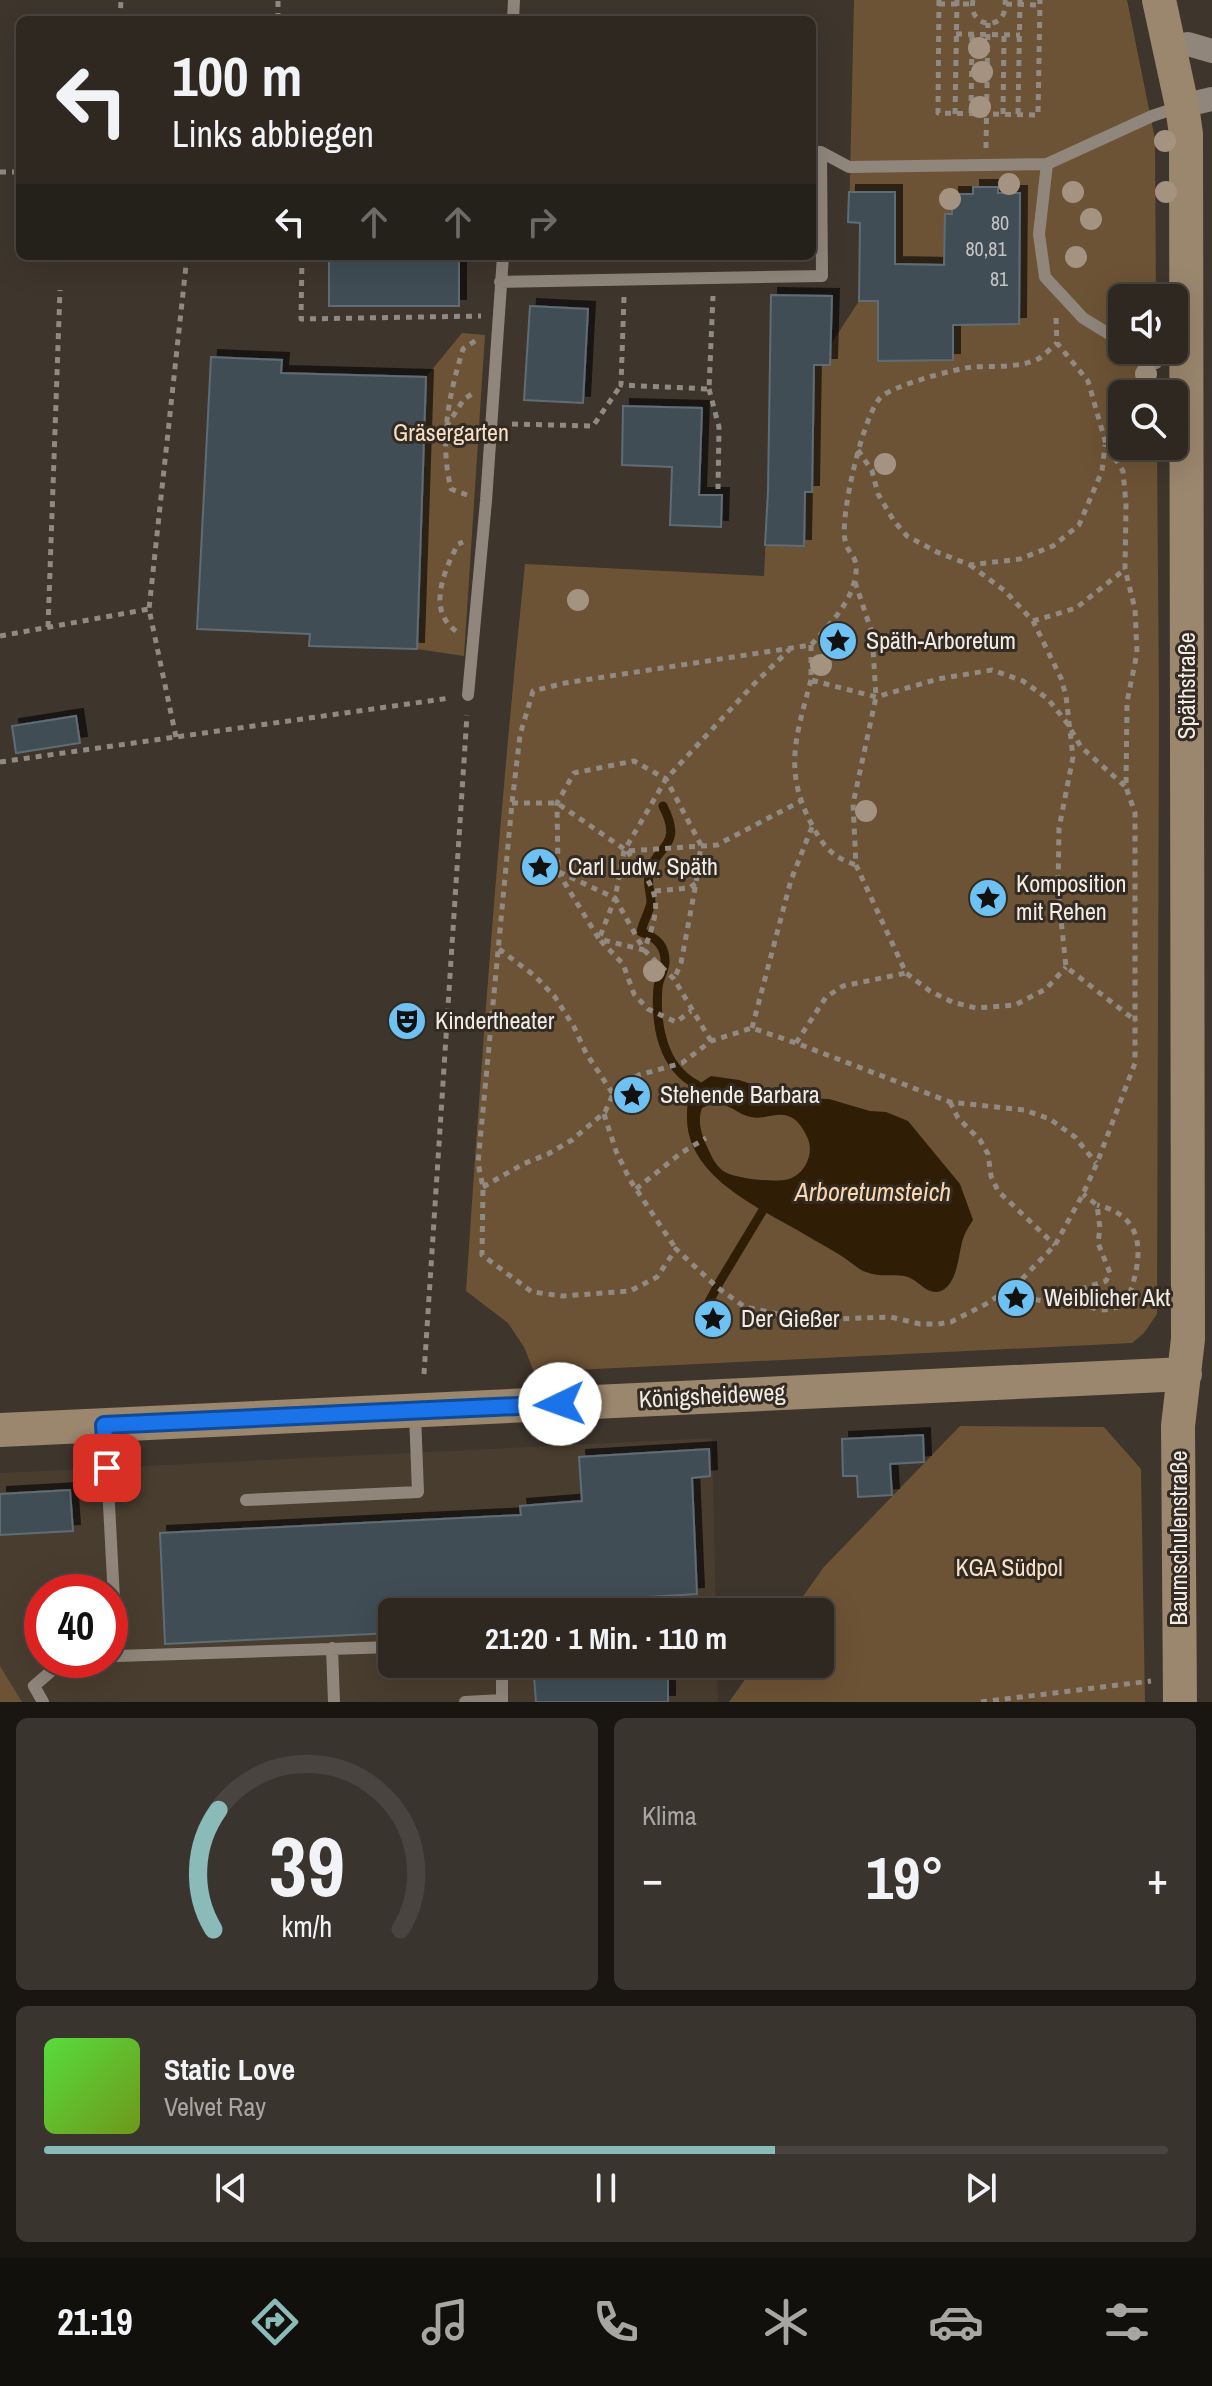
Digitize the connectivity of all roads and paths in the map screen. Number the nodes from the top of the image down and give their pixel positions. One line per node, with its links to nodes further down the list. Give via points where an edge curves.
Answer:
1 (1159, 0): 14 (main road, Späthstraße)
2 (939, 2): 3 (path); 17 (path, via 938,113)
3 (957, 2): 4 (path); 9 (path)
4 (972, 2): 8 (path, via 976,18)
5 (1006, 2): 6 (path); 8 (path, via 1002,18)
6 (1020, 2): 7 (path); 13 (path)
7 (1040, 2): 21 (path, via 1038,115)
8 (988, 23): 11 (path)
9 (956, 34): 10 (path); 17 (path)
10 (972, 34): 11 (path); 18 (path)
11 (988, 35): 12 (path); 19 (path)
12 (1004, 35): 13 (path); 20 (path)
13 (1020, 35): 21 (path)
14 (1170, 48): 15 (street, via 1188,44); 16 (main road, Späthstraße)
15 (1212, 51)
16 (1197, 102): 23 (lane, via 1152,116); 31 (main road, Späthstraße, via 1186,143)
17 (955, 114): 18 (path)
18 (971, 114): 19 (path)
19 (986, 114): 20 (path); 24 (path)
20 (1003, 114): 21 (path)
21 (1018, 114)
22 (817, 152): 24 (lane, via 849,167); 28 (lane, via 822,276)
23 (1047, 164): 24 (lane); 35 (lane, via 1039,234 1045,277 1083,318)
24 (985, 165)
25 (187, 260): 51 (path)
26 (302, 260): 34 (path, via 301,319)
27 (503, 260): 30 (lane)
28 (713, 278): 29 (lane); 40 (path)
29 (625, 280): 30 (lane); 39 (path)
30 (500, 282): 34 (lane)
31 (1182, 284)
32 (60, 290): 53 (path)
33 (1056, 316): 36 (path)
34 (497, 322): 38 (lane); 42 (path, via 463,349)
35 (1108, 333)
36 (1057, 343): 43 (path, via 1088,381); 44 (path, via 1040,358 1024,363 967,368 896,388 880,398)
37 (1180, 364): 102 (main road, Späthstraße)
38 (493, 383): 41 (lane); 42 (path, via 464,399)
39 (621, 385): 40 (path); 41 (path, via 593,426)
40 (709, 389): 45 (path, via 719,427)
41 (491, 423): 46 (lane)
42 (445, 428): 46 (path, via 451,489)
43 (1106, 444): 48 (path, via 1102,471 1079,525 1053,546 1020,559); 49 (path, via 1123,471)
44 (858, 450): 48 (path, via 872,471 878,494 907,536); 50 (path, via 845,541 856,561)
45 (718, 489)
46 (486, 501): 47 (lane)
47 (483, 534): 55 (lane); 55 (path, via 458,544 445,569 440,608 447,625)
48 (970, 565): 52 (path)
49 (1125, 569): 52 (path, via 1076,608); 65 (path, via 1135,609 1137,653 1127,702)
50 (854, 581): 56 (path, via 839,614); 60 (path, via 872,633)
51 (149, 609): 53 (path); 62 (path)
52 (1033, 621): 61 (path, via 1061,678)
53 (48, 627): 54 (path)
54 (0, 636)
55 (473, 642): 59 (lane)
56 (811, 645): 57 (path); 58 (path)
57 (791, 648): 64 (path); 67 (path, via 533,691 520,735)
58 (811, 680): 60 (path); 66 (path, via 794,763)
59 (468, 695): 62 (path); 101 (path)
60 (876, 697): 61 (path, via 992,670 1023,681 1048,699); 72 (path, via 853,804)
61 (1067, 723): 65 (path, via 1081,747); 80 (path, via 1073,757 1059,828 1058,891)
62 (176, 737): 63 (path)
63 (0, 762)
64 (666, 779): 68 (path, via 634,761 574,773); 70 (path); 71 (path)
65 (1126, 787): 84 (path, via 1135,813)
66 (801, 801): 69 (path); 70 (path, via 717,845)
67 (512, 803): 68 (path); 78 (path)
68 (557, 803): 71 (path); 73 (path)
69 (813, 826): 72 (path, via 837,858); 85 (path, via 791,880)
70 (701, 845): 71 (path); 74 (path)
71 (626, 851): 75 (path); 76 (path)
72 (856, 865): 81 (path)
73 (558, 872): 76 (path); 77 (path)
74 (696, 883): 75 (path); 82 (path, via 681,963)
75 (655, 891): 79 (path, via 657,910)
76 (615, 898): 77 (path); 79 (path)
77 (599, 939): 79 (path); 83 (path, via 623,964 634,994 648,1009 676,1022)
78 (499, 949): 88 (path, via 555,997); 93 (path, via 478,1163)
79 (646, 950): 82 (path)
80 (1066, 967): 81 (path, via 1046,989 1015,1005 976,1008 930,991); 84 (path)
81 (906, 973): 87 (path, via 843,986 826,997)
82 (673, 978): 83 (path)
83 (691, 1010): 86 (path)
84 (1136, 1021): 92 (path, via 1135,1063)
85 (752, 1028): 86 (path); 87 (path)
86 (711, 1041): 88 (path, via 682,1063 639,1075)
87 (796, 1043): 89 (path)
88 (613, 1094): 90 (path)
89 (950, 1102): 92 (path, via 1024,1110 1050,1119); 97 (path, via 988,1154 998,1191)
90 (604, 1114): 93 (path, via 572,1140); 94 (path)
91 (706, 1138): 94 (path)
92 (1097, 1163): 95 (path)
93 (483, 1187): 98 (path, via 482,1255 532,1292 563,1296 630,1291 657,1277)
94 (636, 1189): 98 (path)
95 (1083, 1194): 96 (path); 97 (path)
96 (1097, 1205): 100 (path, via 1098,1243 1110,1273 1106,1281); 100 (path, via 1122,1214 1136,1232 1131,1291 1126,1303 1113,1310 1094,1309)
97 (1055, 1245): 99 (path)
98 (676, 1249): 99 (path, via 745,1307 806,1320 891,1317 920,1324 951,1322)
99 (1018, 1283): 100 (path, via 1032,1299 1044,1301)
100 (1073, 1290)
101 (424, 1374)
102 (1185, 1374): 103 (main road, Königsheideweg); 113 (main road, Baumschulenstraße, via 1178,1426)
103 (415, 1411): 104 (main road, Königsheideweg); 106 (lane, via 418,1492)
104 (104, 1425): 105 (main road, Königsheideweg); 107 (lane)
105 (0, 1430)
106 (246, 1500)
107 (110, 1574)
108 (378, 1647): 109 (lane)
109 (332, 1648): 110 (lane); 116 (lane)
110 (128, 1655)
111 (43, 1678): 115 (lane, via 34,1686)
112 (502, 1678): 114 (lane)
113 (1168, 1691): 118 (path)
114 (502, 1701): 117 (lane)
115 (43, 1702)
116 (334, 1702)
117 (465, 1702)
118 (981, 1702)

